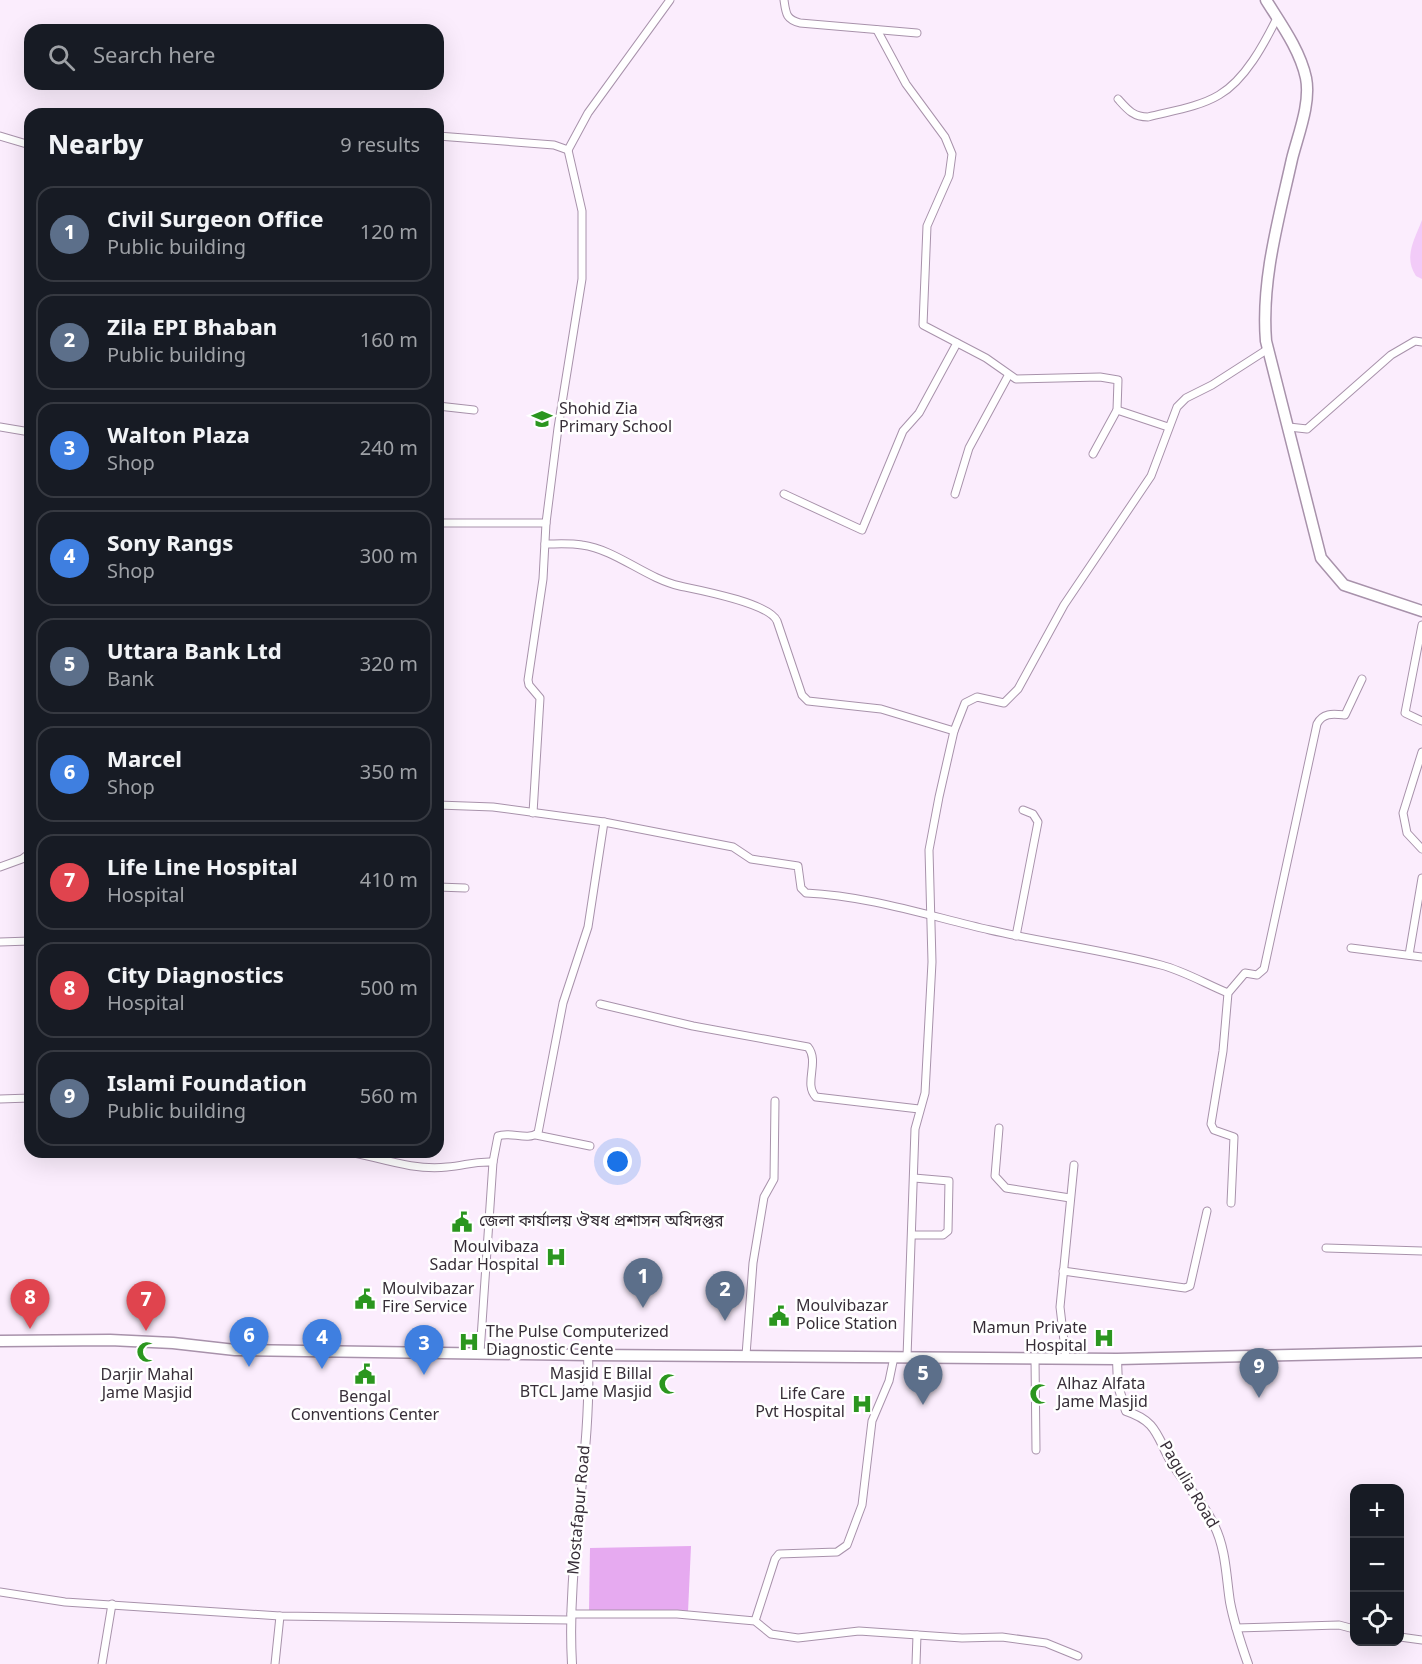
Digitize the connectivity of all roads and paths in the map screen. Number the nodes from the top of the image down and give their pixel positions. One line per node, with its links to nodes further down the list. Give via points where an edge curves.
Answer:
1 (670, 0): 11 (street, via 588,113)
2 (784, 0): 5 (street, via 790,20)
3 (1266, 0): 4 (highway)
4 (1277, 18): 7 (street, via 1265,42 1238,78 1218,96 1149,117 1128,112); 14 (highway, via 1300,57 1306,80 1305,104 1280,213 1264,310)
5 (877, 30): 6 (street); 13 (street, via 906,84 945,137 952,154 949,176 927,226 922,318 929,330)
6 (917, 33)
7 (1118, 99)
8 (0, 136): 10 (street)
9 (444, 136): 11 (street, via 554,145)
10 (24, 143)
11 (568, 150): 27 (street, via 582,211 582,279)
12 (1422, 342): 21 (street, via 1415,341 1391,355 1307,429)
13 (957, 344): 15 (street, via 986,358); 24 (street, via 919,413 903,431 862,530)
14 (1268, 349): 20 (street, via 1186,398); 21 (highway)
15 (1008, 376): 18 (street, via 1118,380); 25 (street, via 969,448)
16 (444, 407): 17 (street)
17 (474, 410)
18 (1117, 410): 20 (street); 23 (street)
19 (0, 427): 22 (street)
20 (1168, 427): 33 (street, via 1151,476 1064,605 1018,689 1004,703 976,697 965,703)
21 (1289, 427): 29 (highway, via 1321,558 1344,585)
22 (24, 431)
23 (1094, 454)
24 (784, 494)
25 (955, 494)
26 (444, 523): 27 (street)
27 (546, 523): 28 (street)
28 (545, 544): 33 (street, via 582,545 618,557 670,584 726,596 772,613 802,695 808,701 881,709); 37 (street, via 528,680 540,698)
29 (1422, 611)
30 (1422, 625): 32 (street, via 1405,713)
31 (1362, 679): 52 (street, via 1345,716 1328,714 1317,723 1264,969 1257,975 1245,973)
32 (1422, 721)
33 (954, 730): 45 (street, via 929,850)
34 (1422, 752): 39 (street, via 1403,813 1407,833)
35 (444, 805): 37 (street)
36 (1023, 810): 46 (street, via 1033,814 1038,822)
37 (533, 813): 38 (street)
38 (604, 822): 45 (street, via 733,847 751,859 795,864 806,893 833,894); 59 (street, via 588,927 563,1003)
39 (1422, 849)
40 (24, 858): 41 (street)
41 (0, 867)
42 (1422, 878): 50 (street)
43 (444, 886): 44 (street)
44 (465, 888)
45 (929, 915): 46 (street); 57 (street, via 930,1025)
46 (1016, 936): 52 (street, via 1164,966)
47 (24, 941): 48 (street)
48 (0, 942)
49 (1351, 948): 50 (street)
50 (1409, 955): 51 (street)
51 (1422, 957)
52 (1228, 993): 66 (street, via 1212,1124 1214,1130 1234,1137)
53 (600, 1004): 57 (street, via 808,1047 813,1056 811,1090 816,1098)
54 (24, 1098): 55 (street)
55 (0, 1099)
56 (775, 1101): 76 (street, via 774,1179 764,1197 753,1263)
57 (919, 1109): 64 (street)
58 (999, 1128): 65 (street, via 995,1176 999,1182 1006,1188)
59 (536, 1135): 60 (street); 62 (street, via 498,1136)
60 (590, 1146)
61 (380, 1158): 62 (street, via 437,1167)
62 (492, 1162): 74 (street)
63 (1074, 1165): 65 (street)
64 (914, 1178): 68 (street); 68 (street, via 949,1181 948,1219 947,1234)
65 (1070, 1198): 71 (street)
66 (1231, 1203)
67 (1207, 1211): 71 (street, via 1190,1286)
68 (912, 1235): 78 (street)
69 (1326, 1248): 70 (street)
70 (1422, 1251)
71 (1063, 1271): 80 (street, via 1060,1306)
72 (0, 1341): 74 (highway, via 110,1340 235,1350)
73 (1422, 1352): 81 (highway)
74 (480, 1353): 75 (highway)
75 (588, 1355): 76 (highway); 86 (street, Mostafapur Road)
76 (746, 1355): 77 (highway)
77 (894, 1357): 78 (highway); 87 (street, via 889,1381 872,1421 862,1505 847,1545 837,1552 779,1554)
78 (907, 1357): 79 (highway)
79 (1035, 1358): 80 (highway); 82 (street)
80 (1066, 1358): 81 (highway)
81 (1117, 1359): 88 (street, Pagulia Road, via 1118,1386 1126,1411 1148,1421 1155,1430 1215,1526)
82 (1036, 1450)
83 (0, 1592): 84 (street, via 65,1602)
84 (112, 1604): 85 (street); 94 (street)
85 (280, 1616): 86 (street); 95 (street)
86 (570, 1617): 87 (street, via 677,1614); 96 (street, Mostafapur Road)
87 (755, 1621): 90 (street, via 771,1634 798,1638 860,1631)
88 (1236, 1628): 89 (street); 98 (street, Pagulia Road)
89 (1350, 1628)
90 (916, 1635): 93 (street, via 1046,1643); 97 (street)
91 (1404, 1638): 92 (street)
92 (1422, 1640)
93 (1078, 1656)
94 (102, 1664)
95 (275, 1664)
96 (572, 1664)
97 (916, 1664)
98 (1248, 1664)

